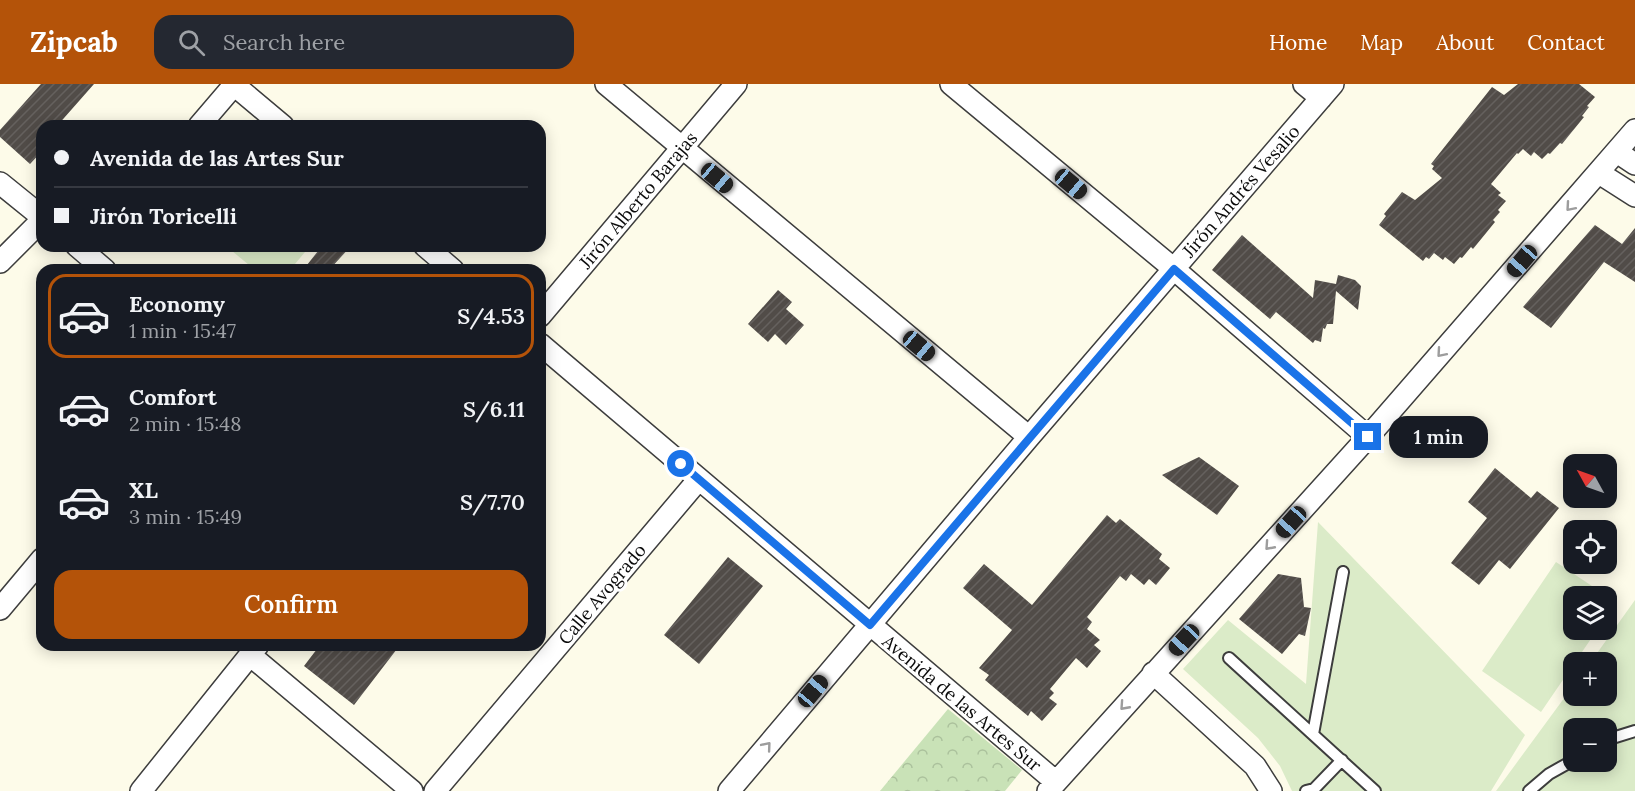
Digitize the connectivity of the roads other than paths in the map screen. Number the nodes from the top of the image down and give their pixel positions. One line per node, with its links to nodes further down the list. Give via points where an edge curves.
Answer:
1 (234, 84): 7 (street); 8 (street)
2 (606, 84): 10 (street)
3 (736, 84): 10 (street, Jirón Alberto Barajas)
4 (951, 84): 21 (street)
5 (1304, 84): 6 (street)
6 (1327, 91): 21 (street, Jirón Andrés Vesalio)
7 (204, 120)
8 (276, 120)
9 (1635, 130): 11 (street)
10 (681, 148): 22 (street, Jirón Alberto Barajas); 24 (street)
11 (1617, 152): 12 (street); 13 (street)
12 (1635, 164)
13 (1599, 173): 15 (street); 25 (street, one-way to 25)
14 (0, 183): 16 (street)
15 (1635, 196)
16 (36, 214)
17 (36, 225): 19 (street)
18 (432, 252): 20 (street)
19 (0, 262)
20 (446, 264)
21 (1174, 269): 24 (street, Jirón Andrés Vesalio); 25 (street)
22 (546, 309)
23 (546, 349): 26 (street, Avenida de las Artes Sur)
24 (1029, 437): 30 (street, Jirón Andrés Vesalio)
25 (1368, 437): 34 (street, one-way to 34)
26 (699, 479): 30 (street, Avenida de las Artes Sur); 44 (street, Calle Avogrado)
27 (36, 566): 29 (street)
28 (1343, 572): 36 (lane)
29 (0, 609)
30 (870, 625): 40 (street, Avenida de las Artes Sur); 45 (street, Jirón Andrés Vesalio, one-way to 30)
31 (253, 651): 42 (street)
32 (255, 651): 43 (street)
33 (1229, 658): 36 (lane)
34 (1153, 673): 40 (street, one-way to 40); 46 (street, via 1255,766)
35 (1635, 731): 37 (lane)
36 (1313, 734): 38 (lane)
37 (1617, 737)
38 (1342, 760): 41 (lane); 47 (lane)
39 (1563, 766): 48 (lane)
40 (1052, 786)
41 (1312, 790)
42 (141, 791)
43 (412, 791)
44 (435, 791)
45 (729, 791)
46 (1271, 791)
47 (1375, 791)
48 (1529, 791)

